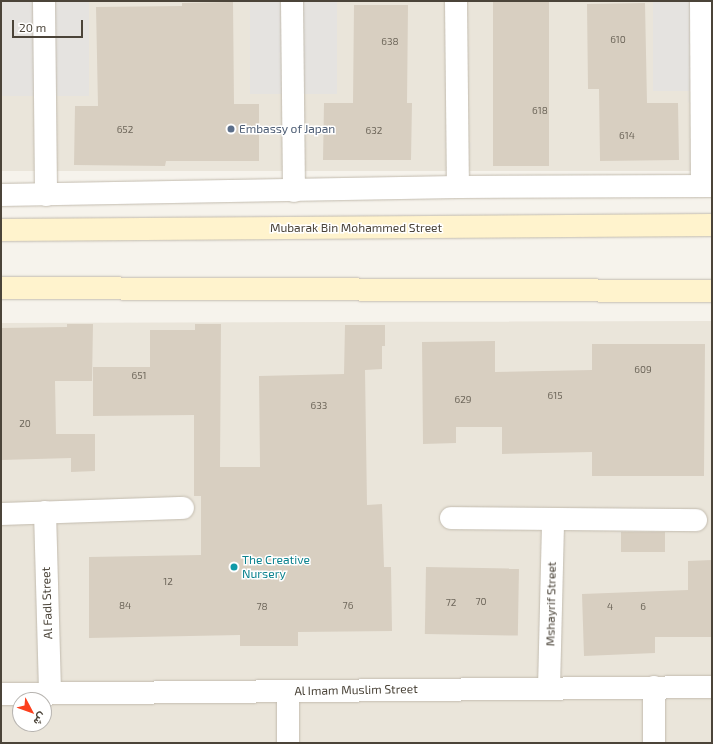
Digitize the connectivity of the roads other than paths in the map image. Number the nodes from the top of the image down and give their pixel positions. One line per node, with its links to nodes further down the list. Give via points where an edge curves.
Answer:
1 (44, 1): 9 (street)
2 (292, 1): 7 (street)
3 (456, 1): 6 (street)
4 (701, 1): 5 (street)
5 (707, 186): 6 (street)
6 (458, 187): 7 (street)
7 (294, 191): 9 (street)
8 (1, 195): 9 (street)
9 (46, 195)
10 (712, 225): 11 (main road, Mubarak Bin Mohammed Street)
11 (1, 230)
12 (1, 288): 13 (main road)
13 (712, 291)
14 (183, 508): 15 (street)
15 (45, 512): 16 (street); 24 (street, Al Fadl Street)
16 (1, 514)
17 (451, 518): 18 (street)
18 (553, 520): 19 (street); 22 (street, Mshayrif Street)
19 (696, 520)
20 (654, 687): 21 (street, Al Imam Muslim Street); 22 (street, Al Imam Muslim Street); 29 (street)
21 (712, 687)
22 (549, 688): 23 (street, Al Imam Muslim Street)
23 (288, 691): 25 (street, Al Imam Muslim Street); 28 (street)
24 (50, 692)
25 (52, 693)
26 (1, 694): 27 (street, Al Imam Muslim Street)
27 (12, 694)
28 (288, 743)
29 (654, 743)

